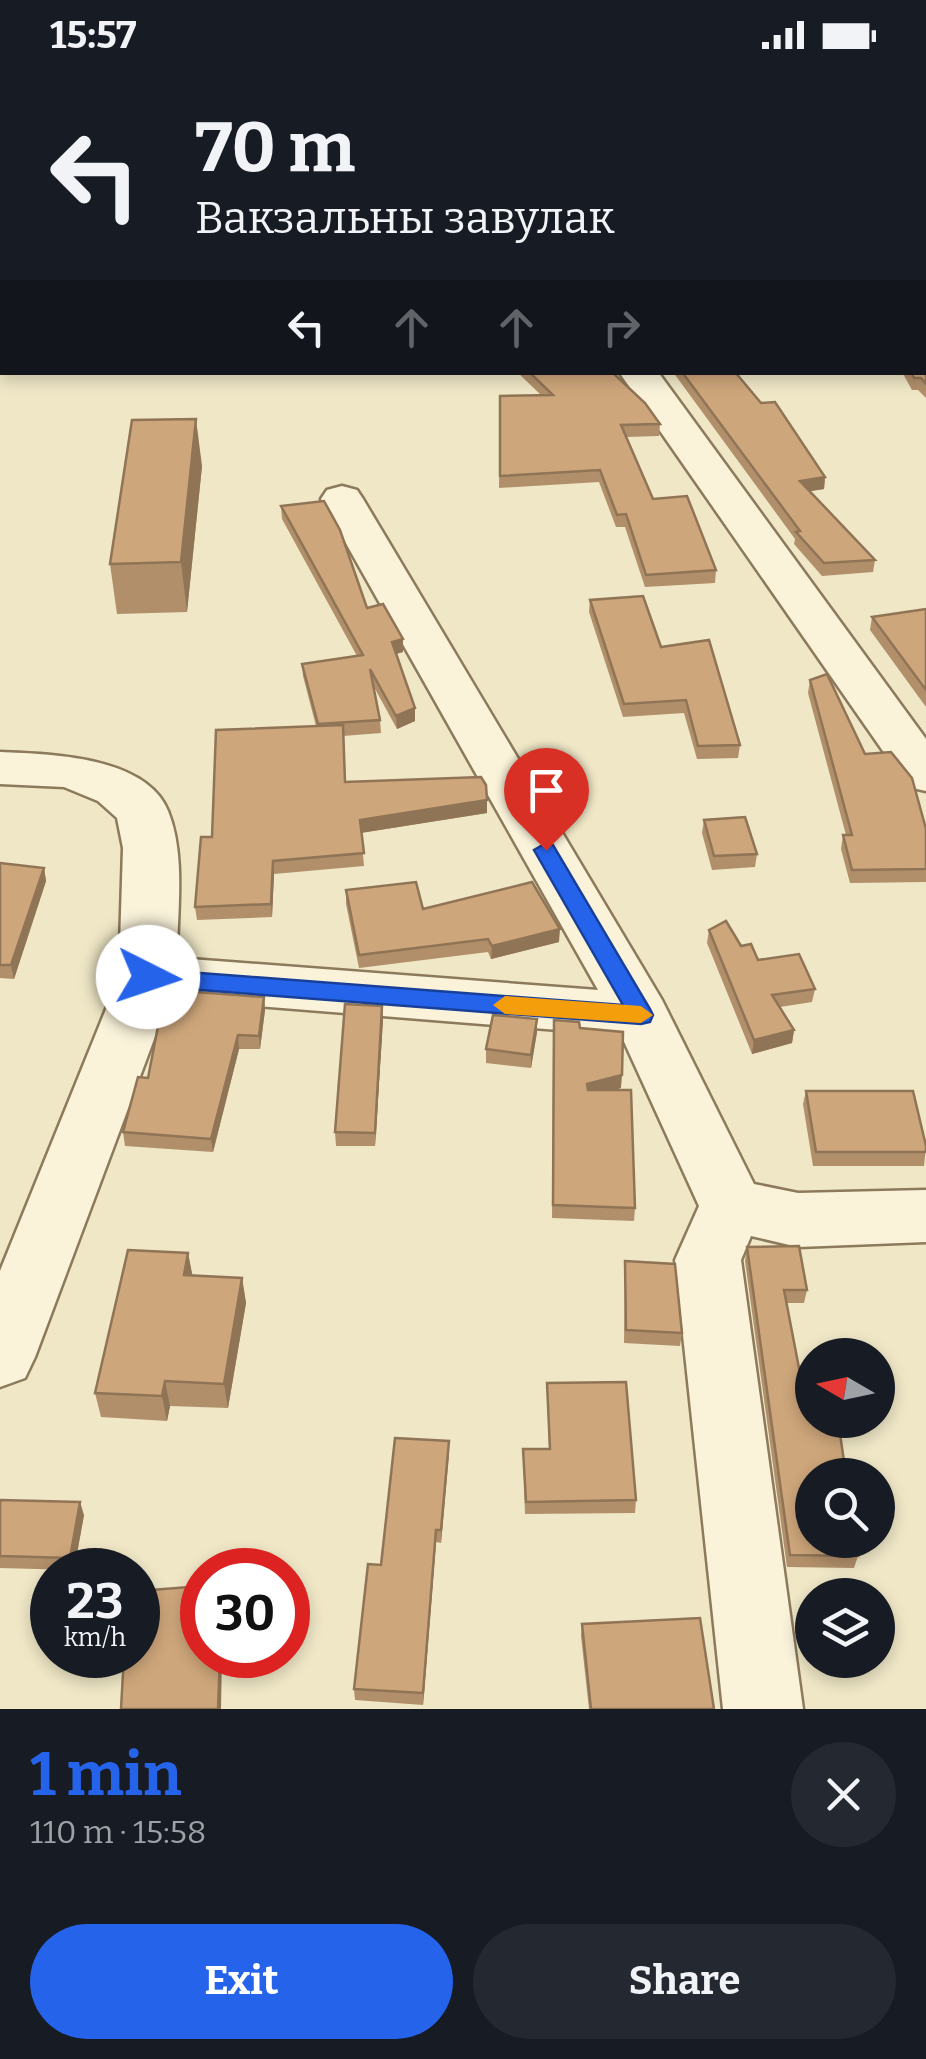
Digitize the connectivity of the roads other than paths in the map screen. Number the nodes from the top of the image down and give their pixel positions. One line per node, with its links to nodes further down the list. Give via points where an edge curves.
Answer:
1 (640, 375): 4 (street)
2 (342, 499): 6 (street)
3 (0, 768): 5 (street, via 72,771 116,789 142,812 150,848)
4 (926, 774)
5 (148, 977): 6 (street); 9 (street)
6 (641, 1015): 7 (street)
7 (732, 1206): 8 (street, via 798,1220); 10 (street, via 708,1260)
8 (926, 1216)
9 (0, 1357)
10 (763, 1709)

